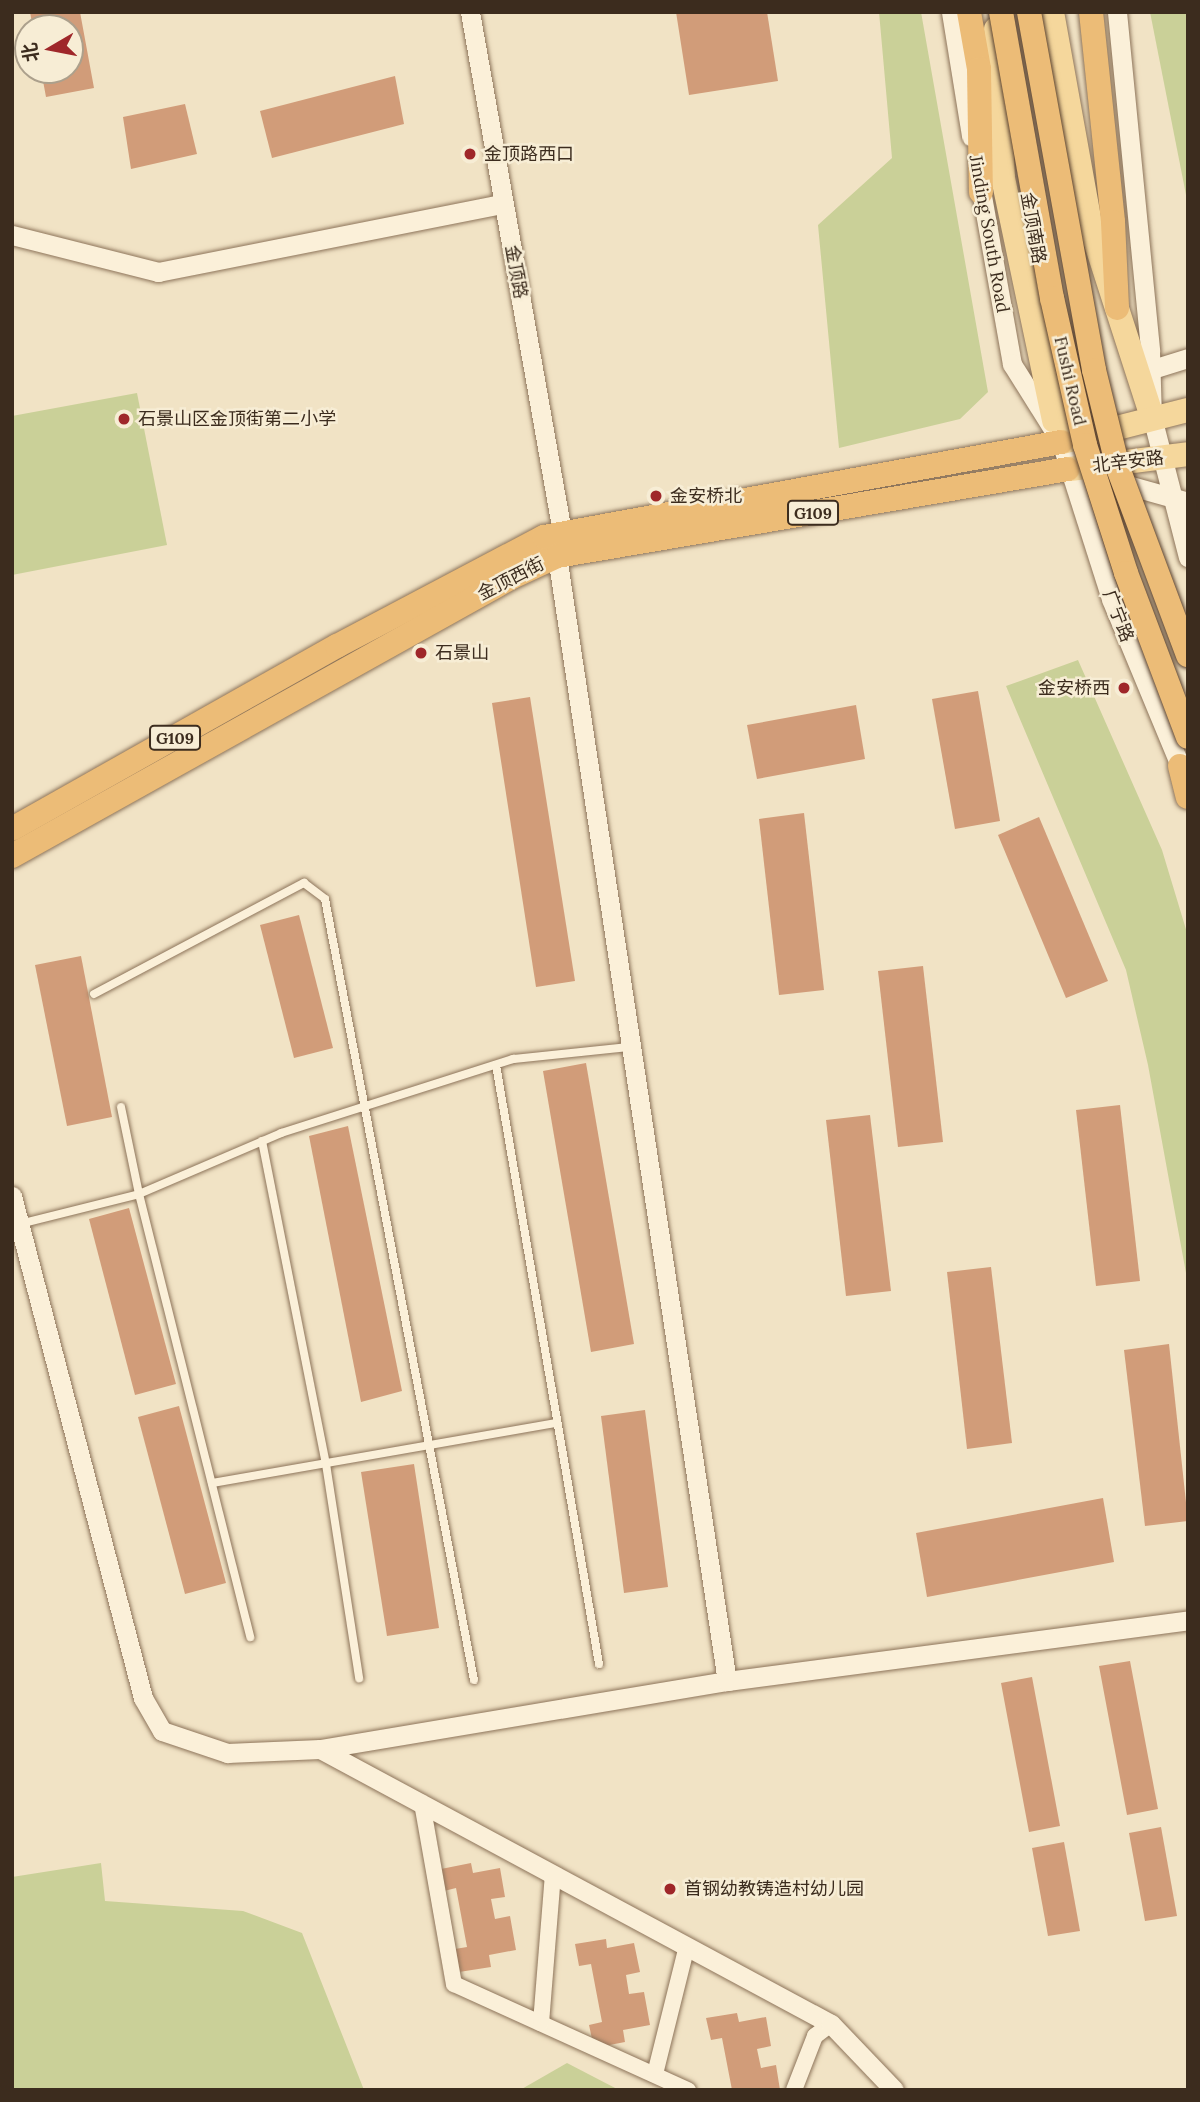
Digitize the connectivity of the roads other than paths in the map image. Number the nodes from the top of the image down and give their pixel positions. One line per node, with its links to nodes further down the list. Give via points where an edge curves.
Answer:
1 (470, 12): 12 (street, 金顶路)
2 (995, 12): 10 (main road); 19 (main road, 金顶南路, via 1068,412)
3 (1001, 12): 27 (highway, Fushi Road, bridge, via 1052,298 1085,445 1126,573)
4 (1029, 12): 26 (highway, Fushi Road, bridge, via 1094,370 1118,468)
5 (1052, 12): 14 (main road, via 1091,228)
6 (1091, 12): 14 (highway, via 1113,222)
7 (1117, 12): 16 (street)
8 (958, 16): 9 (highway); 11 (street, Jinding South Road)
9 (979, 69): 10 (main road); 11 (highway)
10 (1003, 178): 19 (main road, via 1038,359)
11 (981, 192): 19 (street, Jinding South Road, via 1012,364)
12 (503, 204): 13 (street, via 158,272); 24 (street, 金顶路)
13 (12, 235)
14 (1116, 308): 16 (main road)
15 (1188, 358): 16 (street)
16 (1145, 370): 18 (main road)
17 (1188, 410): 18 (main road)
18 (1152, 417): 19 (main road); 21 (street)
19 (1061, 442): 22 (street, 广宁路); 24 (highway, 金顶西街 / G109)
20 (1188, 454): 21 (main road, 北辛安路)
21 (1161, 458): 22 (main road, 北辛安路); 23 (street)
22 (1068, 469): 23 (street); 24 (highway, 金顶西街 / G109); 28 (street, 广宁路, via 1111,598)
23 (1178, 499): 25 (street)
24 (560, 544): 30 (highway, 金顶西街 / G109, via 522,546); 31 (highway, 金顶西街 / G109, via 512,577); 33 (street, 金顶路)
25 (1188, 557)
26 (1188, 655)
27 (1188, 737)
28 (1184, 776): 29 (highway)
29 (1188, 797)
30 (12, 829)
31 (12, 856)
32 (94, 994): 35 (lane, via 304,883 325,899)
33 (632, 1046): 34 (lane); 50 (street, 金顶路)
34 (496, 1065): 35 (lane); 41 (lane)
35 (367, 1105): 37 (lane); 42 (lane)
36 (121, 1107): 38 (lane)
37 (261, 1141): 38 (lane); 43 (lane)
38 (139, 1194): 40 (lane); 44 (lane)
39 (12, 1196): 40 (street)
40 (20, 1224): 51 (street, via 143,1699 162,1731 227,1753)
41 (557, 1423): 42 (lane); 47 (lane)
42 (430, 1446): 43 (lane); 49 (lane)
43 (326, 1464): 44 (lane); 48 (lane)
44 (212, 1483): 46 (lane)
45 (1188, 1620): 50 (street)
46 (250, 1637)
47 (599, 1664)
48 (359, 1678)
49 (474, 1681)
50 (727, 1681): 51 (street)
51 (320, 1749): 52 (street)
52 (422, 1803): 53 (street); 55 (street, via 454,1984)
53 (554, 1874): 54 (street); 55 (street)
54 (687, 1946): 56 (street); 57 (street)
55 (541, 2022): 57 (street)
56 (831, 2024): 59 (street, via 815,2036); 60 (street)
57 (655, 2074): 58 (street)
58 (688, 2090)
59 (794, 2090)
60 (894, 2090)

